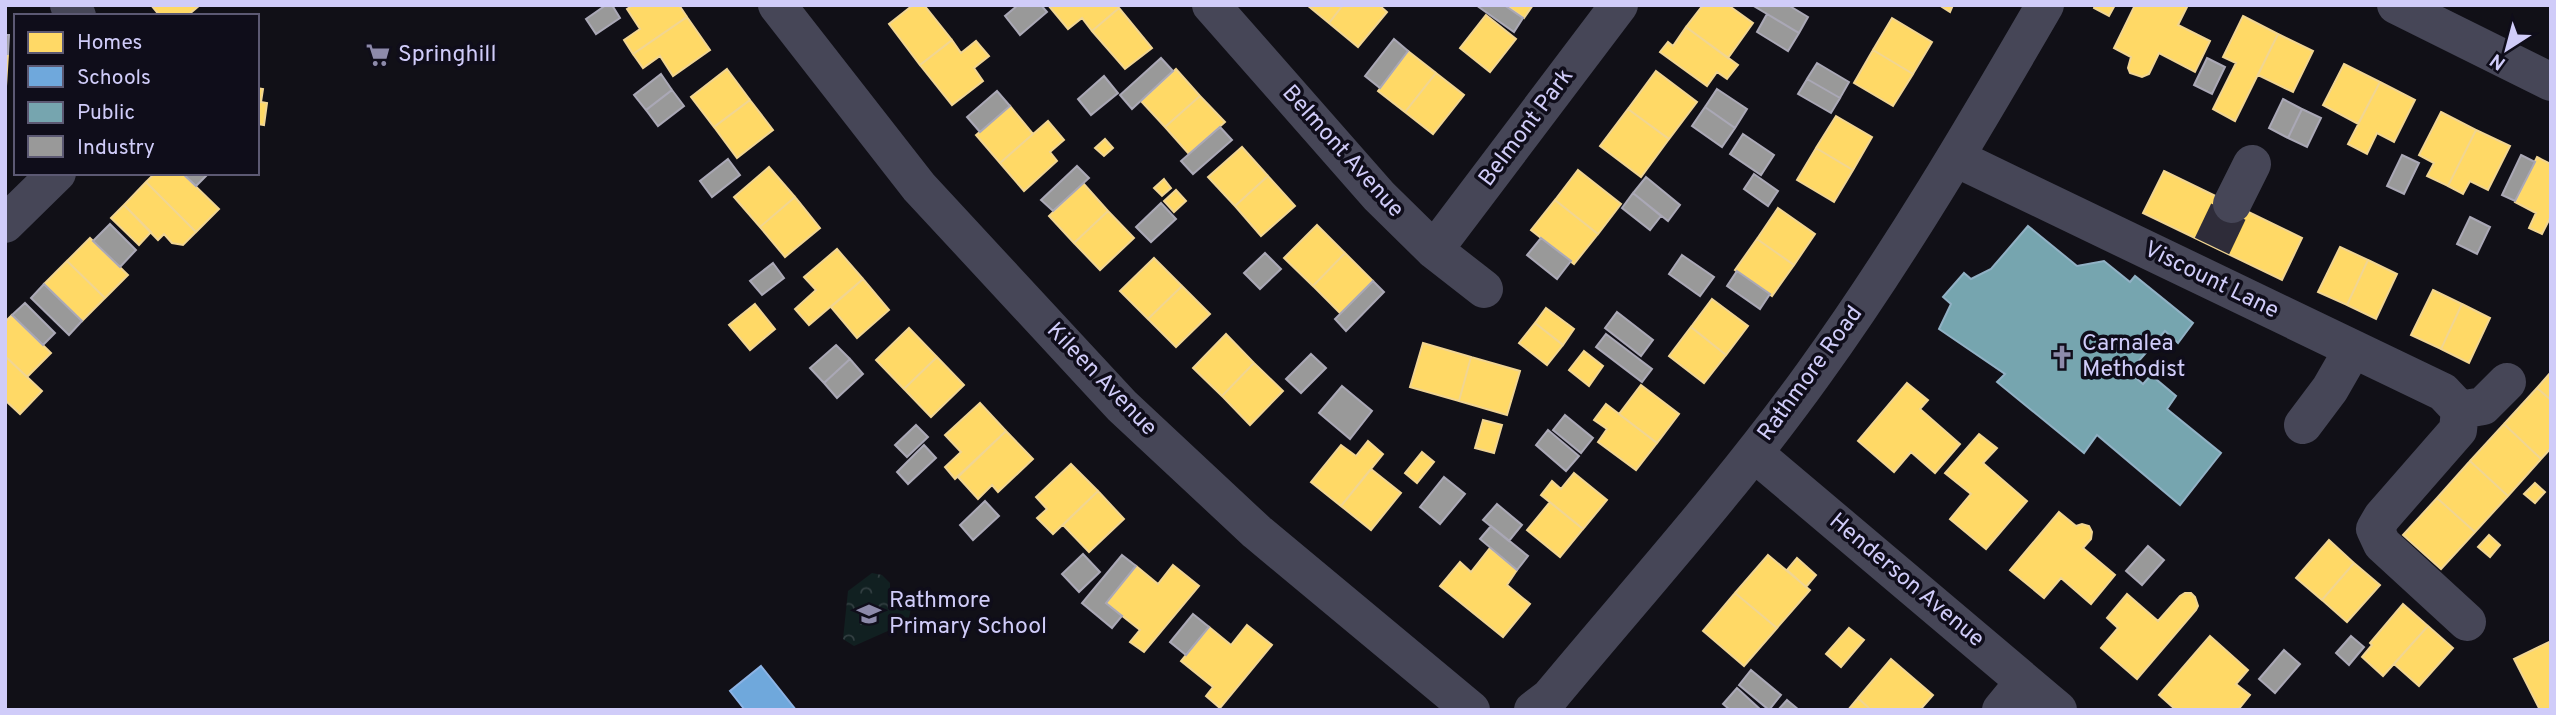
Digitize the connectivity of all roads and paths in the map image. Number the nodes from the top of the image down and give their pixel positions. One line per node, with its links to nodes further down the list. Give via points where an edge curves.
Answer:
1 (777, 5): 22 (street, Kileen Avenue, via 919,187 1122,406 1256,532)
2 (1211, 5): 13 (street, Belmont Avenue, via 1379,196)
3 (1619, 5): 13 (street, Belmont Park)
4 (2045, 5): 8 (street, Rathmore Road)
5 (2396, 5): 6 (street)
6 (2452, 18): 7 (street)
7 (2551, 82)
8 (1956, 158): 15 (street, Viscount Lane, via 2089,206 2204,260); 19 (street, Rathmore Road, via 1815,372)
9 (2252, 164): 11 (street)
10 (55, 175): 12 (street)
11 (2232, 204)
12 (5, 224)
13 (1434, 250): 14 (street, Belmont Avenue)
14 (1484, 289)
15 (2353, 349): 17 (street, Viscount Lane, via 2444,392); 18 (street)
16 (2507, 382): 17 (street, via 2483,406)
17 (2460, 410): 20 (street, via 2458,430 2375,529 2382,544)
18 (2303, 425)
19 (1754, 453): 21 (street, Henderson Avenue); 23 (street, Rathmore Road, via 1550,697)
20 (2467, 622)
21 (2013, 696): 24 (street, Henderson Avenue)
22 (1471, 710)
23 (1533, 710)
24 (2058, 710)

